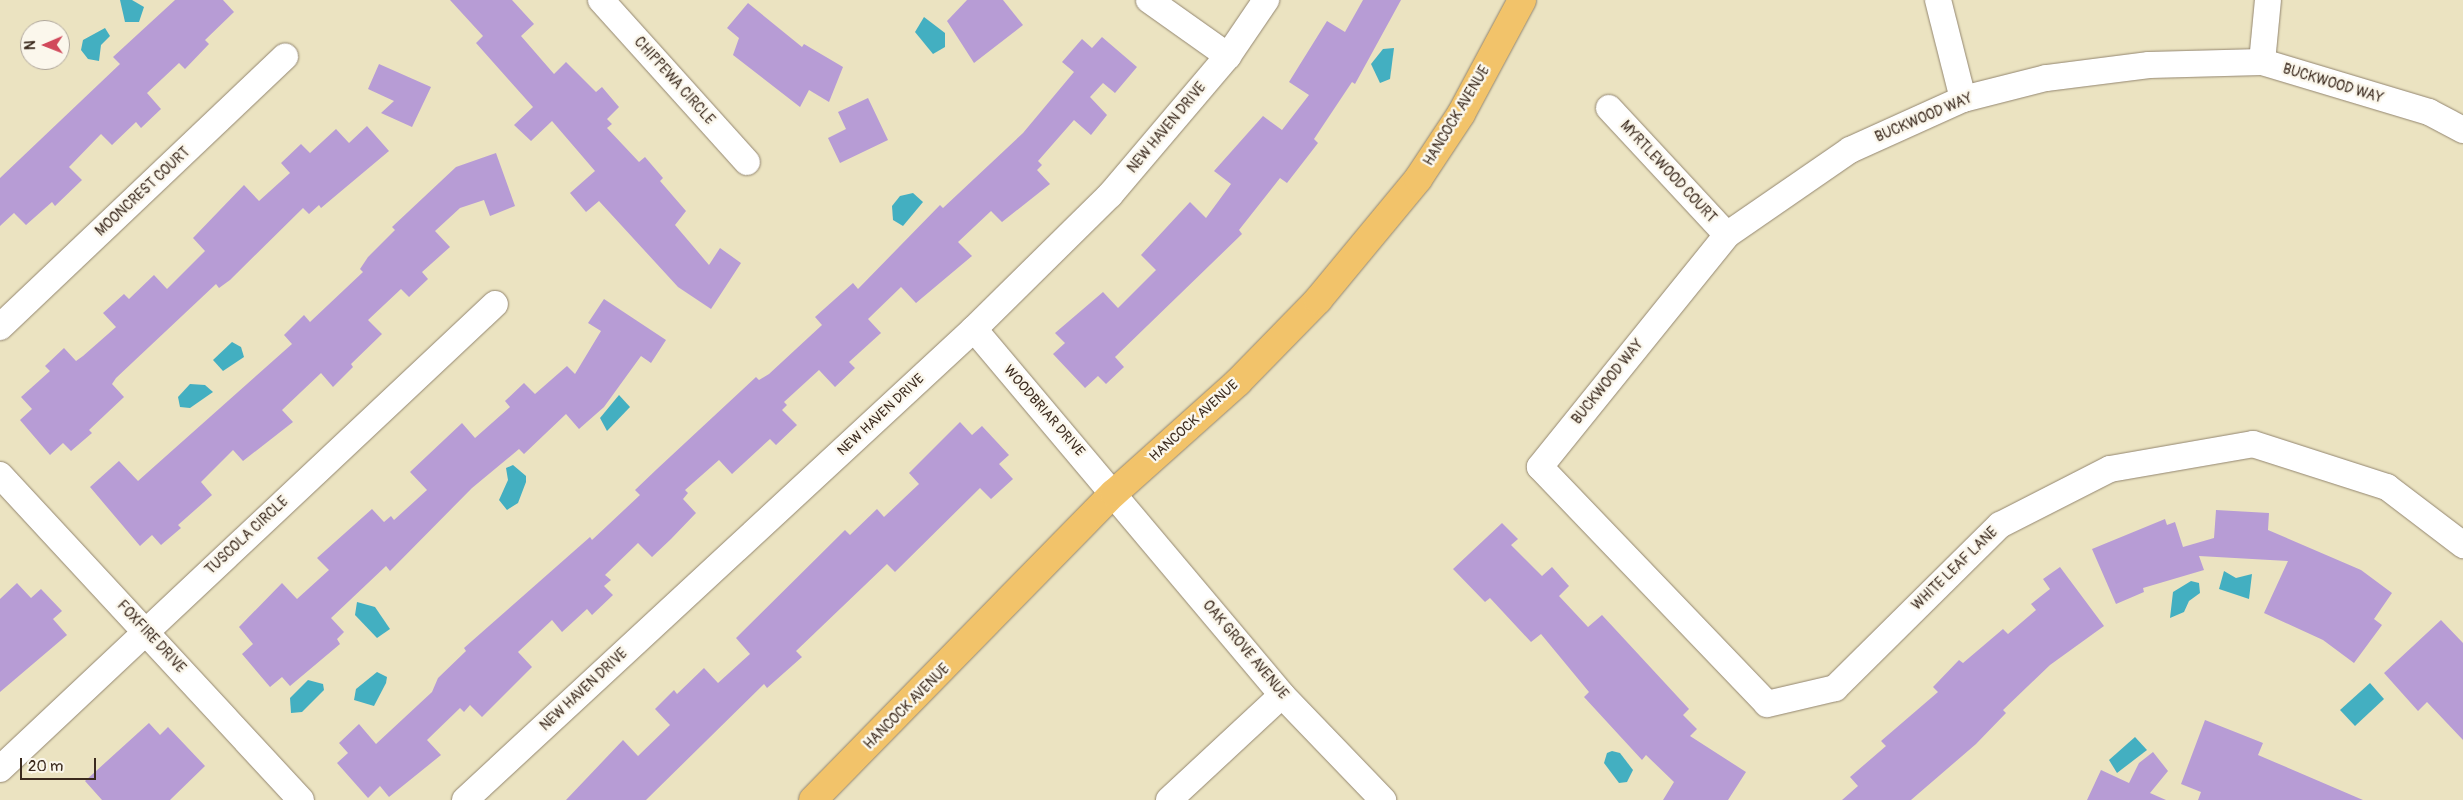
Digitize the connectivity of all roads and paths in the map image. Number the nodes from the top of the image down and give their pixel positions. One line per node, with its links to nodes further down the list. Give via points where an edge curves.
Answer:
1 (601, 0): 13 (street, CHIPPEWA CIRCLE)
2 (1149, 0): 7 (street)
3 (1266, 0): 7 (street, NEW HAVEN DRIVE)
4 (1522, 0): 20 (main road, HANCOCK AVENUE, via 1461,114 1418,179 1366,244 1238,382)
5 (1938, 0): 10 (street)
6 (2268, 0): 9 (street)
7 (1228, 56): 17 (street, NEW HAVEN DRIVE, via 1110,195)
8 (285, 57): 16 (street, MOONCREST COURT)
9 (2262, 62): 10 (street, BUCKWOOD WAY, via 2149,65 2046,78); 12 (street, BUCKWOOD WAY, via 2429,112)
10 (1963, 99): 14 (street, BUCKWOOD WAY, via 1850,150)
11 (1609, 108): 14 (street, MYRTLEWOOD COURT)
12 (2463, 130)
13 (747, 162)
14 (1727, 235): 18 (street, BUCKWOOD WAY)
15 (495, 304): 22 (street, TUSCOLA CIRCLE)
16 (0, 327)
17 (974, 329): 20 (street, WOODBRIAR DRIVE); 26 (street, NEW HAVEN DRIVE)
18 (1540, 467): 21 (street, WHITE LEAF LANE, via 1767,704 1835,688 2000,525 2110,470 2253,444 2387,487)
19 (0, 475): 22 (street, FOXFIRE DRIVE)
20 (1114, 492): 23 (street, OAK GROVE AVENUE); 27 (main road, HANCOCK AVENUE)
21 (2463, 545)
22 (145, 631): 24 (street, TUSCOLA CIRCLE); 25 (street, FOXFIRE DRIVE)
23 (1282, 695): 28 (street); 29 (street, OAK GROVE AVENUE)
24 (0, 769)
25 (301, 800)
26 (465, 800)
27 (813, 800)
28 (1170, 800)
29 (1383, 800)

